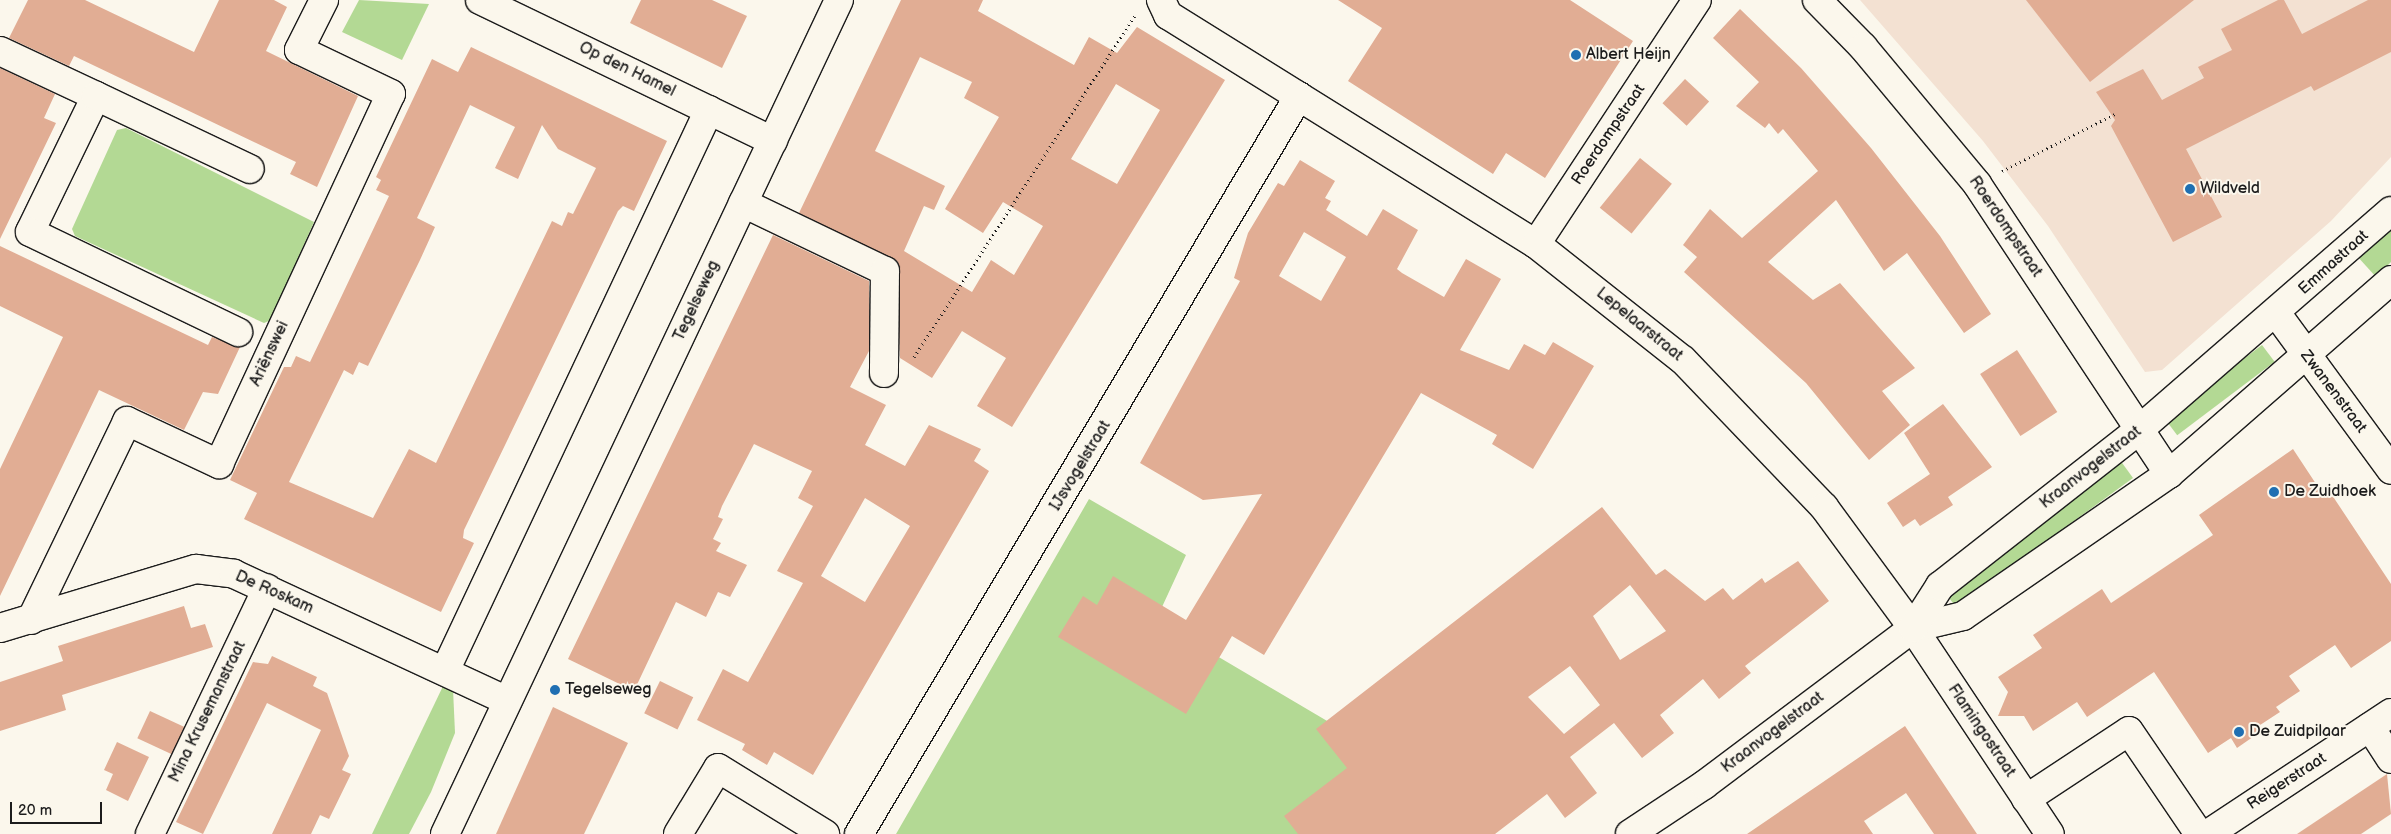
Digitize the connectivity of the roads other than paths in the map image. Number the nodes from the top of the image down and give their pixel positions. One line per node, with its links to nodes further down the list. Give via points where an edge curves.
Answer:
1 (324, 0): 25 (street, Ariënswei, via 299,50 391,94 219,464 127,421)
2 (840, 0): 11 (street, Tegelseweg)
3 (1697, 0): 15 (street, Roerdompstraat)
4 (1817, 0): 21 (street, Roerdompstraat, via 1863,47 1977,184)
5 (498, 4): 10 (street, Op den Hamel)
6 (1150, 5): 9 (street, Lepelaarstraat)
7 (0, 51): 8 (street)
8 (96, 96): 12 (street); 18 (street, via 30,232)
9 (1299, 96): 15 (street, Lepelaarstraat); 37 (street, IJsvogelstraat)
10 (709, 110): 11 (street, Op den Hamel); 28 (street)
11 (772, 142): 13 (street, Tegelseweg)
12 (250, 169)
13 (743, 203): 20 (street, via 885,271); 29 (street, Tegelseweg)
14 (2391, 211): 17 (street, Emmastraat)
15 (1536, 244): 27 (street, Lepelaarstraat, via 1683,360 1824,507)
16 (2391, 280): 19 (street)
17 (2277, 314): 19 (street, Zwanenstraat); 21 (street, Kraanvogelstraat)
18 (238, 332)
19 (2307, 358): 22 (street, Zwanenstraat); 23 (street, Kraanvogelstraat)
20 (884, 372)
21 (2140, 429): 23 (street, Roerdompstraat); 27 (street, Kraanvogelstraat, via 1940,586)
22 (2391, 470)
23 (2169, 474): 27 (street, Kraanvogelstraat, via 1963,616)
24 (267, 589): 25 (street, De Roskam, via 234,574 196,568); 28 (street, De Roskam); 34 (street, Mina Krusemanstraat)
25 (31, 620): 26 (street, De Roskam)
26 (0, 628)
27 (1913, 628): 32 (street, Flamingostraat); 38 (street, Kraanvogelstraat, via 1704,785)
28 (445, 671): 29 (street, De Roskam)
29 (507, 701): 33 (street, Tegelseweg)
30 (2380, 720): 31 (street); 41 (street, Reigerstraat)
31 (2391, 759)
32 (2026, 799): 39 (street, Flamingostraat); 40 (street, via 2129,730)
33 (447, 829)
34 (150, 834)
35 (678, 834): 36 (street, via 718,768)
36 (825, 834)
37 (860, 834)
38 (1630, 834)
39 (2050, 834)
40 (2199, 834)
41 (2208, 834)

